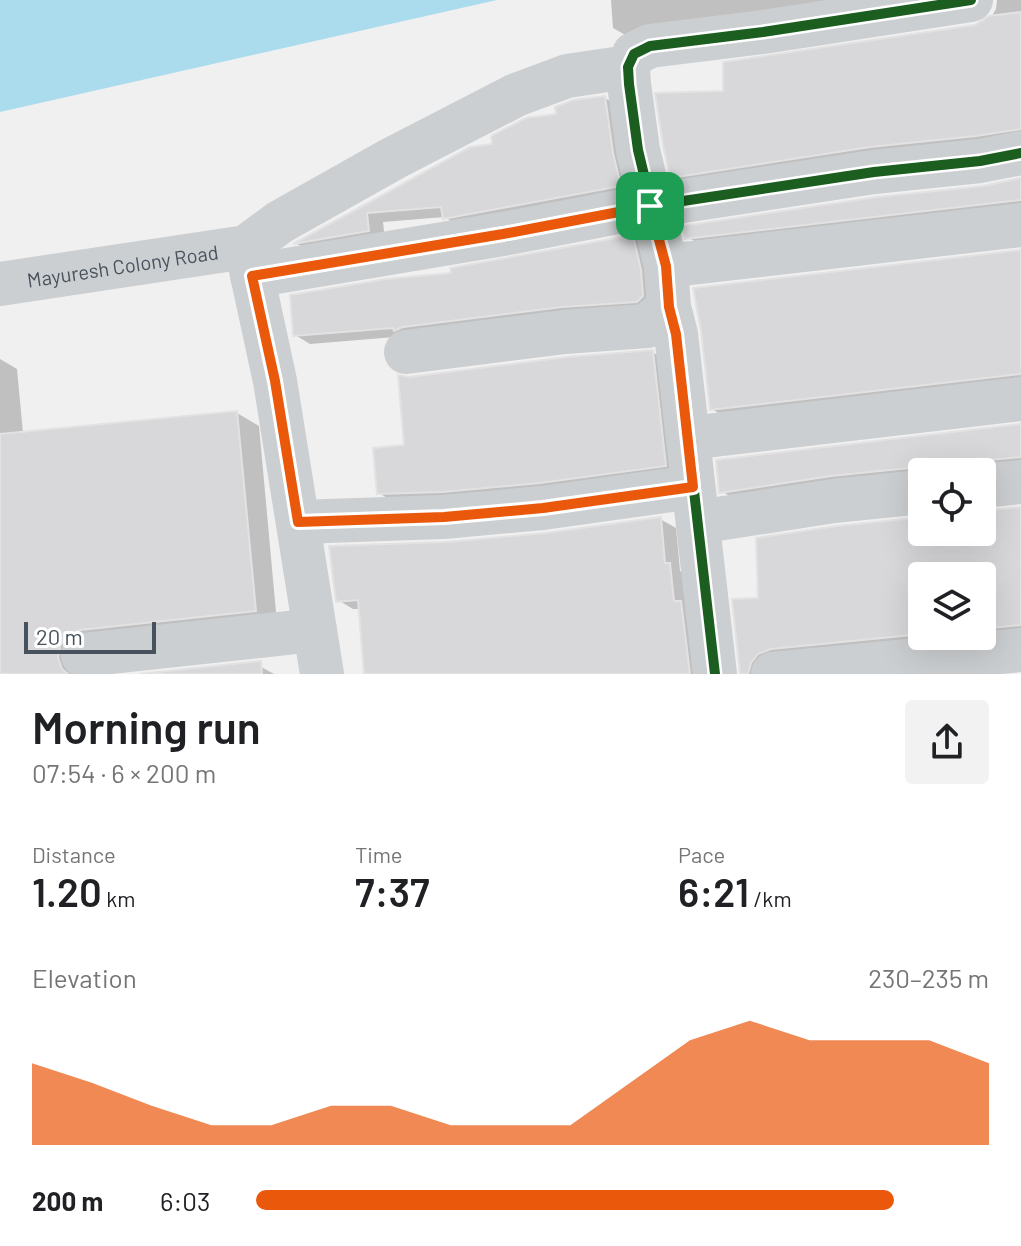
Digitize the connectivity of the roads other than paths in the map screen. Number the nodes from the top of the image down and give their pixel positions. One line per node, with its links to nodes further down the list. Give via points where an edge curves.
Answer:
1 (971, 0): 2 (street, via 650,46 634,54)
2 (628, 67): 4 (street); 6 (street, via 567,76 516,95 280,222)
3 (1000, 157): 4 (street, Mayuresh Colony Road); 5 (street)
4 (650, 206): 6 (street, Mayuresh Colony Road, via 503,234); 8 (street)
5 (1004, 228): 8 (street)
6 (249, 261): 7 (street, Mayuresh Colony Road); 16 (street)
7 (0, 284)
8 (667, 287): 9 (street, via 647,326); 11 (street)
9 (406, 352)
10 (1021, 399): 11 (street)
11 (689, 438): 15 (street)
12 (1021, 482): 13 (street)
13 (996, 485)
14 (908, 493): 15 (street)
15 (696, 504): 16 (street); 21 (street)
16 (298, 522): 17 (street)
17 (315, 630): 19 (street); 20 (street)
18 (1021, 650): 22 (street)
19 (83, 655)
20 (322, 674)
21 (715, 674)
22 (773, 674)

